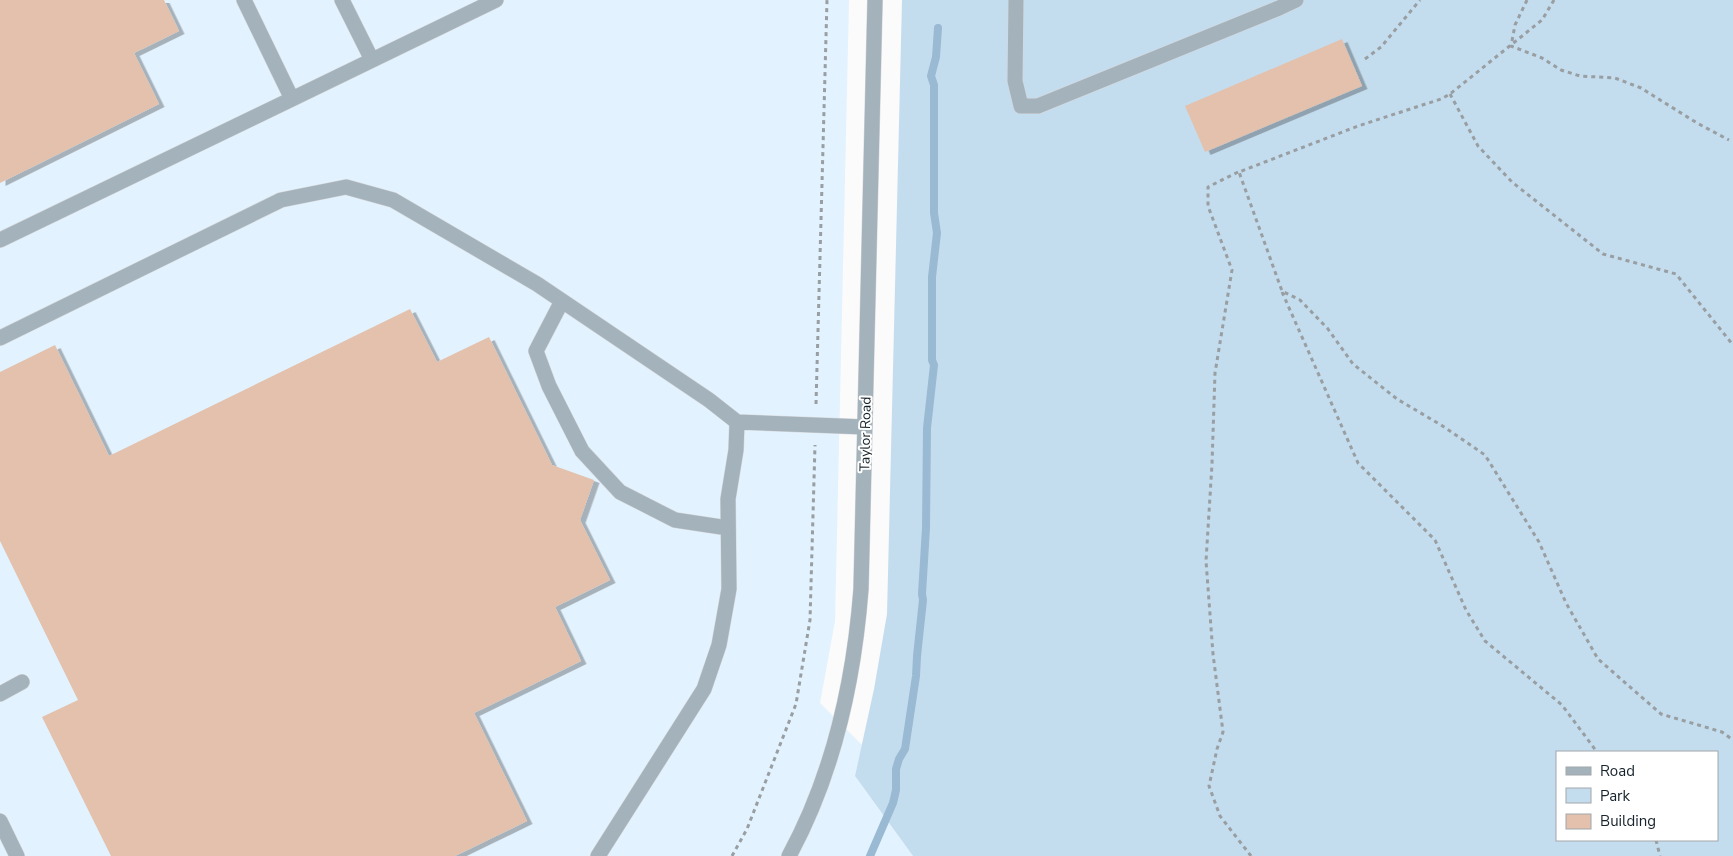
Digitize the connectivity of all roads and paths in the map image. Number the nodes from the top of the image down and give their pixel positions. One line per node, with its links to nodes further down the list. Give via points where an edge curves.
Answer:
1 (244, 0): 14 (street)
2 (342, 0): 12 (street)
3 (496, 0): 12 (street)
4 (875, 0): 23 (street, Taylor Road)
5 (1016, 0): 6 (street, via 1015,81 1022,106 1038,106)
6 (1296, 0)
7 (1420, 0): 11 (path, via 1381,47)
8 (1527, 0): 10 (path, via 1515,25)
9 (1554, 0): 10 (path, via 1542,20)
10 (1511, 46): 13 (path); 15 (path, via 1542,58 1561,70 1580,76 1615,78 1641,88)
11 (1365, 59)
12 (372, 60): 14 (street)
13 (1450, 94): 16 (path); 21 (path, via 1478,146 1512,182 1603,254 1676,274)
14 (292, 99): 17 (street)
15 (1728, 140)
16 (1239, 172): 18 (path); 34 (path, via 1208,188 1208,206 1232,270 1215,373 1206,560 1212,654 1223,732 1209,786 1220,816)
17 (0, 240)
18 (1282, 291): 27 (path, via 1300,300 1360,370 1397,399 1485,455 1539,542 1566,603 1598,659 1661,714 1722,732); 28 (path, via 1358,463 1435,540 1466,610 1485,641 1562,705)
19 (562, 301): 20 (street, via 394,200 346,187 281,200); 22 (street); 24 (street, via 536,351 549,386 582,451 620,492 675,520)
20 (0, 338)
21 (1733, 345)
22 (737, 422): 23 (street); 24 (street)
23 (865, 426): 33 (street, Taylor Road, via 861,589 852,669 831,754)
24 (728, 528): 31 (street, via 730,589 719,645 704,689)
25 (22, 682): 26 (street)
26 (0, 694)
27 (1733, 740)
28 (1596, 751)
29 (0, 821): 32 (street)
30 (1656, 841): 35 (path)
31 (597, 855)
32 (17, 856)
33 (789, 856)
34 (1251, 856)
35 (1660, 856)

